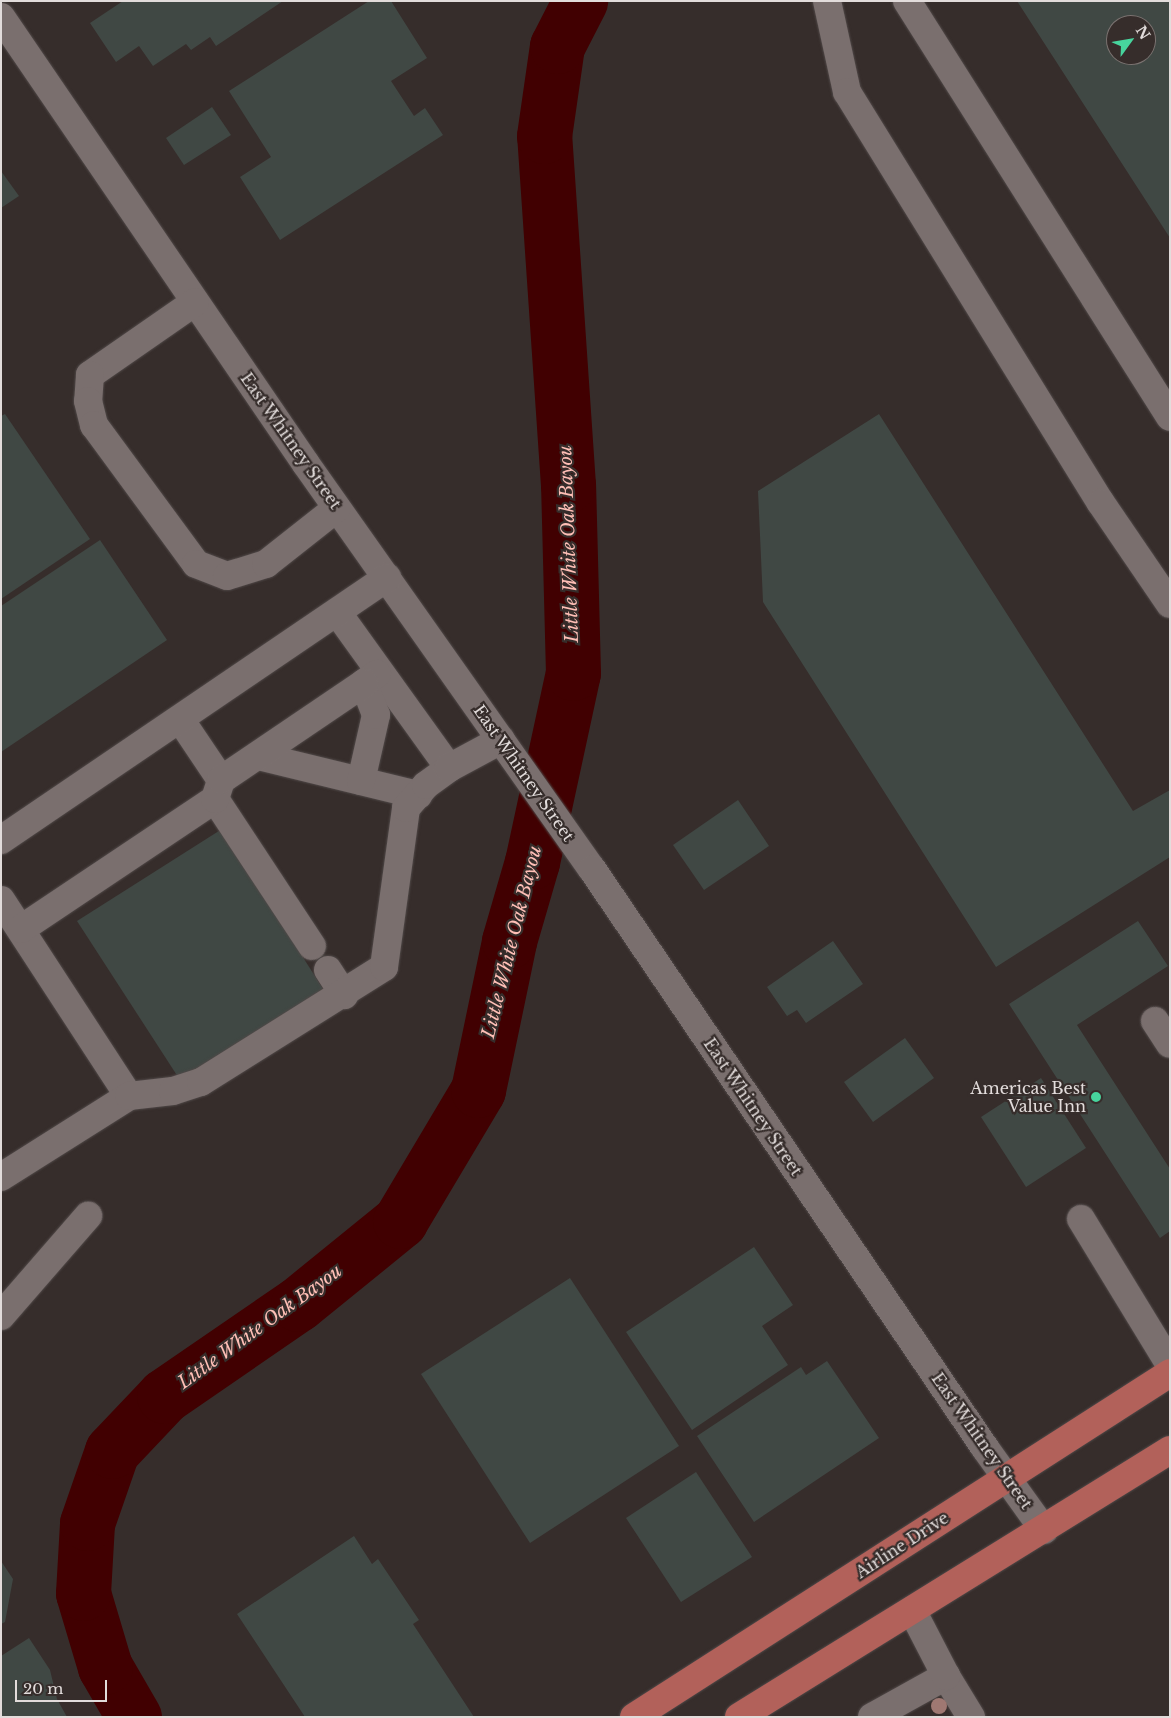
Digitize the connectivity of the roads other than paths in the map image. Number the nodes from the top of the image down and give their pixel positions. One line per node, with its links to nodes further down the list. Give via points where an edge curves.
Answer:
1 (827, 1): 8 (street, via 847,92 1101,503)
2 (907, 1): 5 (street)
3 (1, 17): 4 (street, East Whitney Street)
4 (195, 302): 6 (street, East Whitney Street); 6 (street, via 90,375 88,401 94,425 196,564 227,576 266,564)
5 (1170, 417)
6 (337, 508): 7 (street, East Whitney Street)
7 (387, 578): 9 (street); 12 (street, East Whitney Street)
8 (1170, 604)
9 (337, 612): 10 (street); 11 (street)
10 (371, 678): 13 (street); 14 (street); 15 (street, via 376,715)
11 (180, 719): 16 (street); 18 (street)
12 (494, 730): 14 (street); 34 (street, East Whitney Street)
13 (258, 756): 15 (street); 16 (street)
14 (449, 768): 17 (street)
15 (362, 781): 17 (street)
16 (218, 790): 20 (street); 21 (street)
17 (418, 795): 23 (street, via 406,808 384,967)
18 (1, 840)
19 (1, 900): 20 (street)
20 (21, 929): 26 (street)
21 (312, 946)
22 (328, 970): 23 (street)
23 (344, 995): 26 (street, via 201,1082 173,1092)
24 (1155, 1021): 25 (street)
25 (1170, 1044)
26 (129, 1096): 27 (street)
27 (1, 1177)
28 (88, 1216): 30 (street)
29 (1081, 1219): 31 (street)
30 (1, 1316)
31 (1170, 1365)
32 (1170, 1373): 34 (main road, Airline Drive)
33 (1170, 1450): 35 (main road)
34 (1006, 1478): 35 (street, East Whitney Street); 38 (main road, Airline Drive)
35 (1044, 1530): 36 (main road)
36 (912, 1610): 37 (street); 39 (main road)
37 (946, 1676): 40 (street); 41 (street)
38 (634, 1717)
39 (739, 1717)
40 (872, 1717)
41 (971, 1717)

